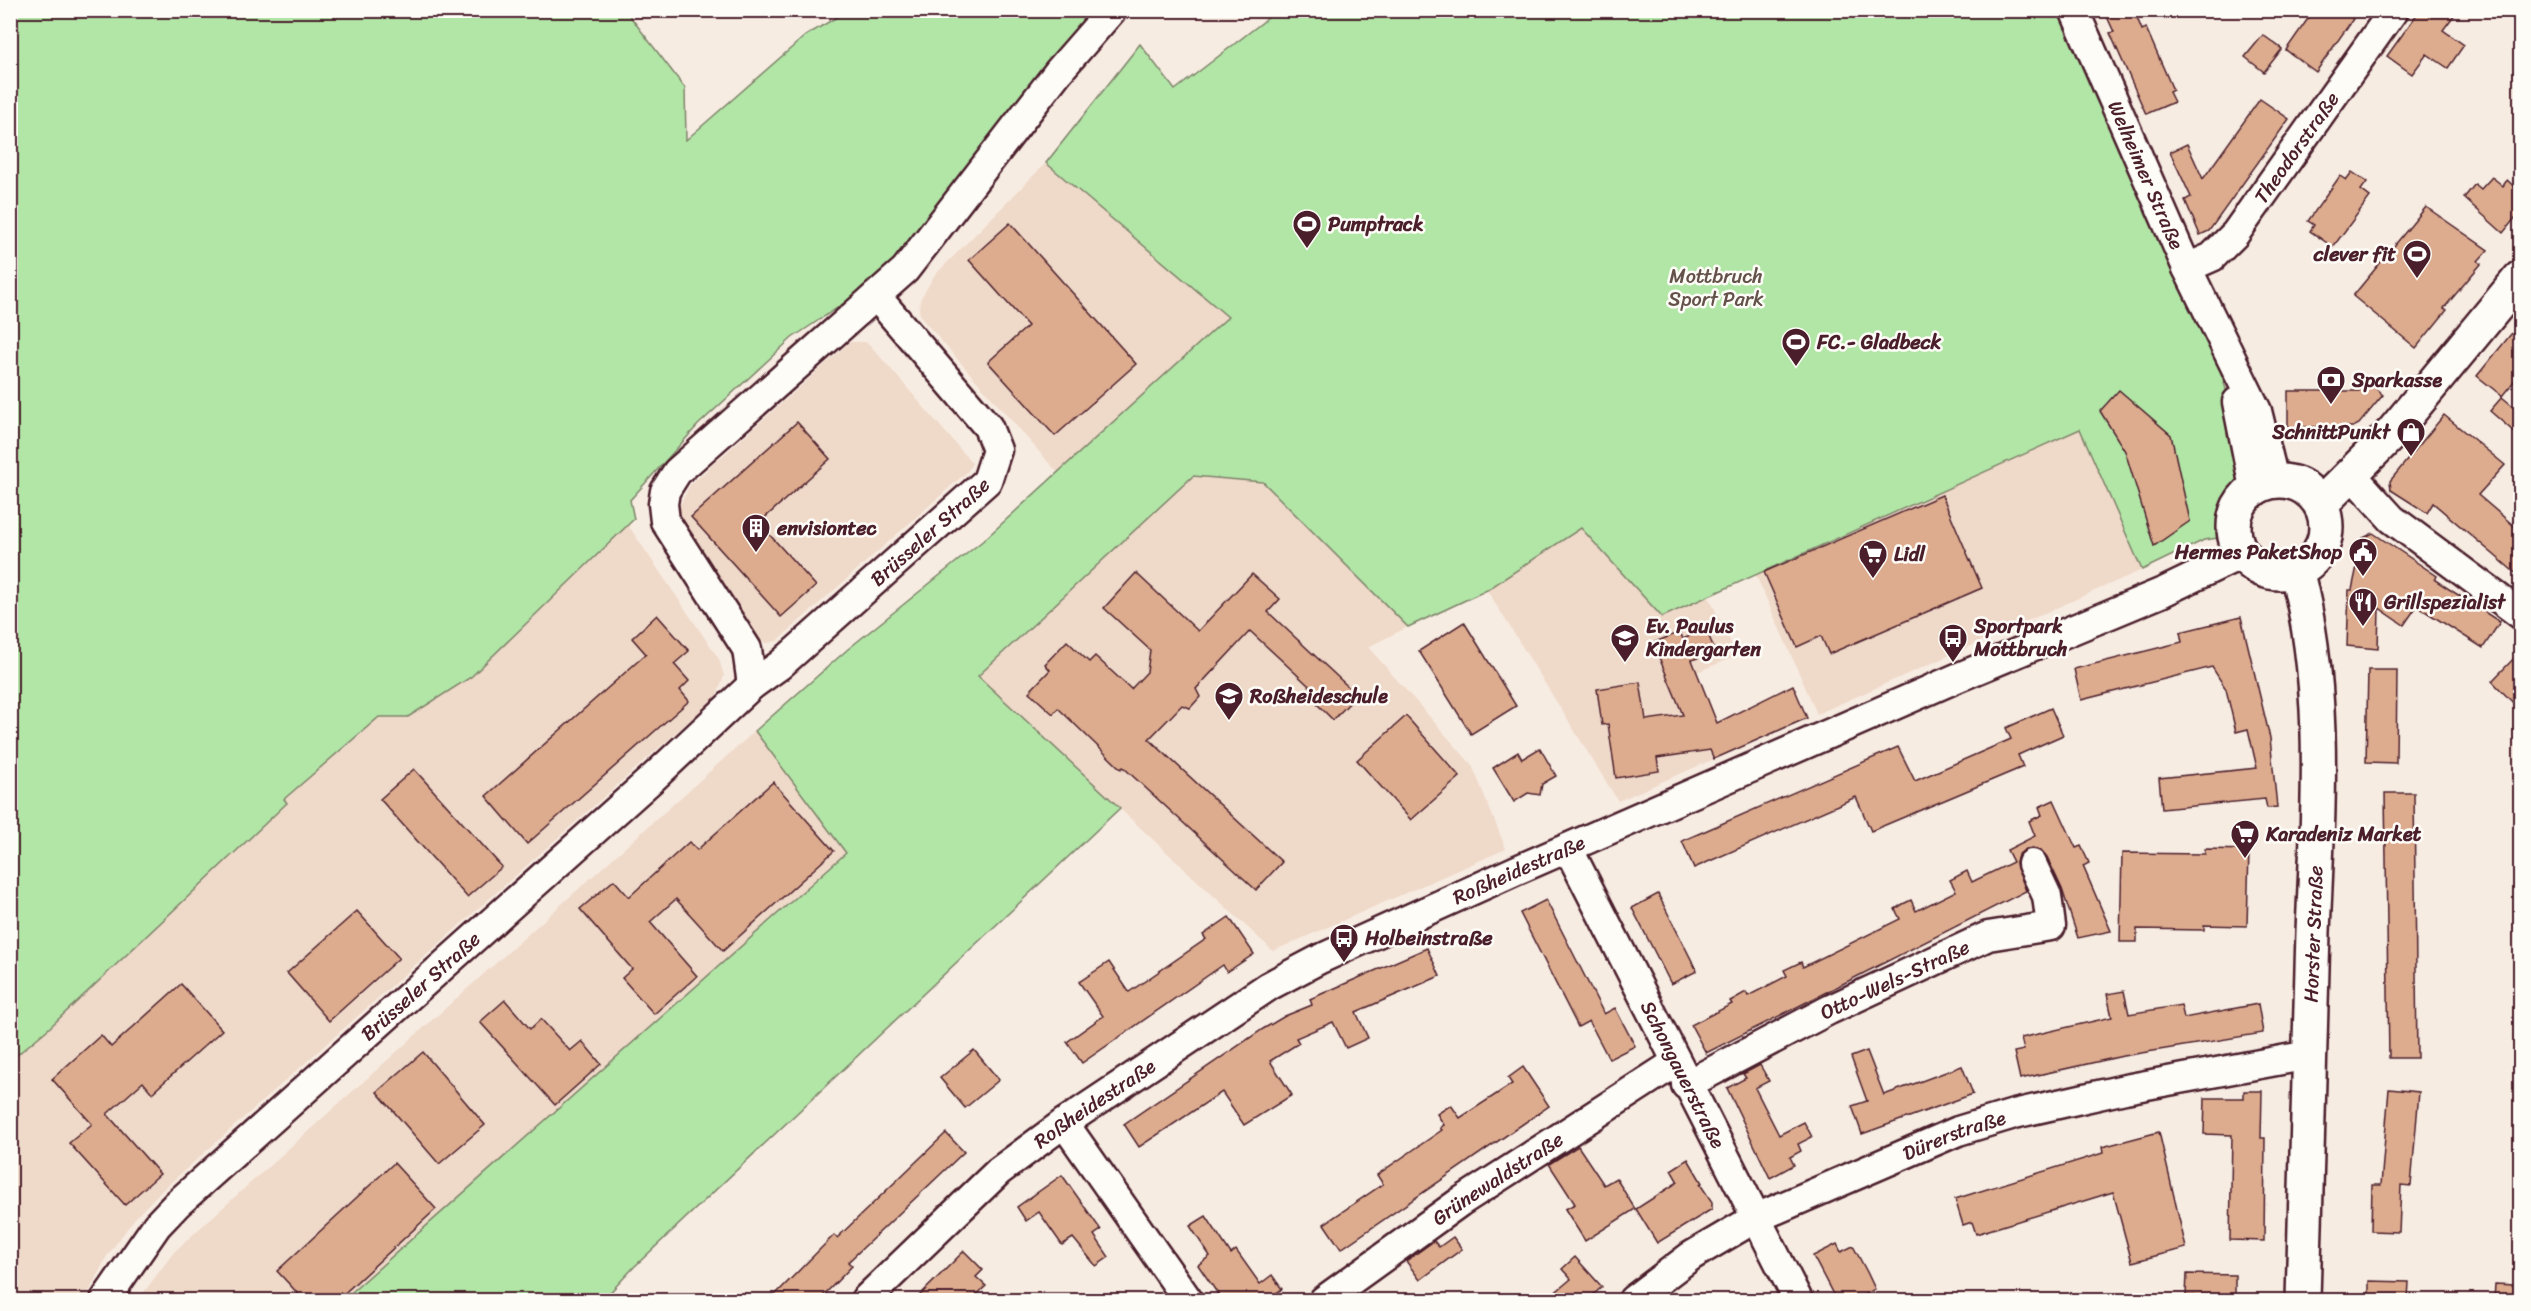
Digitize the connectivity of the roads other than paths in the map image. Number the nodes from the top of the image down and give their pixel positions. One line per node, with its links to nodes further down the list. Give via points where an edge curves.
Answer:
1 (1112, 10): 6 (street, via 1044,90 905,270)
2 (2074, 10): 4 (street, Welheimer Straße)
3 (2394, 10): 4 (street, Theodorstraße, via 2235,234 2212,257)
4 (2187, 268): 8 (street, Welheimer Straße, via 2257,411)
5 (2520, 278): 7 (main road, via 2399,425)
6 (876, 296): 13 (street, via 704,447 677,472 665,491 665,521 747,649); 13 (street, Brüsseler Straße, via 988,427 997,450 987,481 780,665)
7 (2352, 475): 9 (main road); 12 (street, via 2392,519)
8 (2264, 484): 9 (main road, via 2285,480 2306,488); 10 (main road, via 2240,503 2234,523)
9 (2321, 504): 11 (main road, via 2326,519 2325,540 2310,562)
10 (2242, 554): 11 (main road, via 2265,570); 14 (street, Roßheidestraße, via 2163,592)
11 (2296, 570): 16 (main road, Horster Straße, via 2316,675 2318,794)
12 (2520, 614)
13 (752, 685): 20 (street, Brüsseler Straße, via 628,801 177,1204 157,1225)
14 (1568, 848): 17 (street, Schongauerstraße); 18 (street, Roßheidestraße, via 1320,959 1269,986)
15 (2032, 864): 17 (street, Otto-Wels-Straße, via 2047,896 2051,926 1988,936)
16 (2309, 1055): 19 (street, Dürerstraße, via 2014,1114 1958,1131); 26 (main road, Horster Straße)
17 (1681, 1074): 19 (street, Schongauerstraße); 23 (street, Grünewaldstraße, via 1460,1202)
18 (1064, 1123): 21 (street, Roßheidestraße, via 999,1170); 22 (street)
19 (1754, 1219): 24 (street, Dürerstraße, via 1691,1256); 25 (street, Schongauerstraße)
20 (105, 1300)
21 (865, 1300)
22 (1188, 1300)
23 (1324, 1300)
24 (1633, 1300)
25 (1798, 1300)
26 (2303, 1300)

